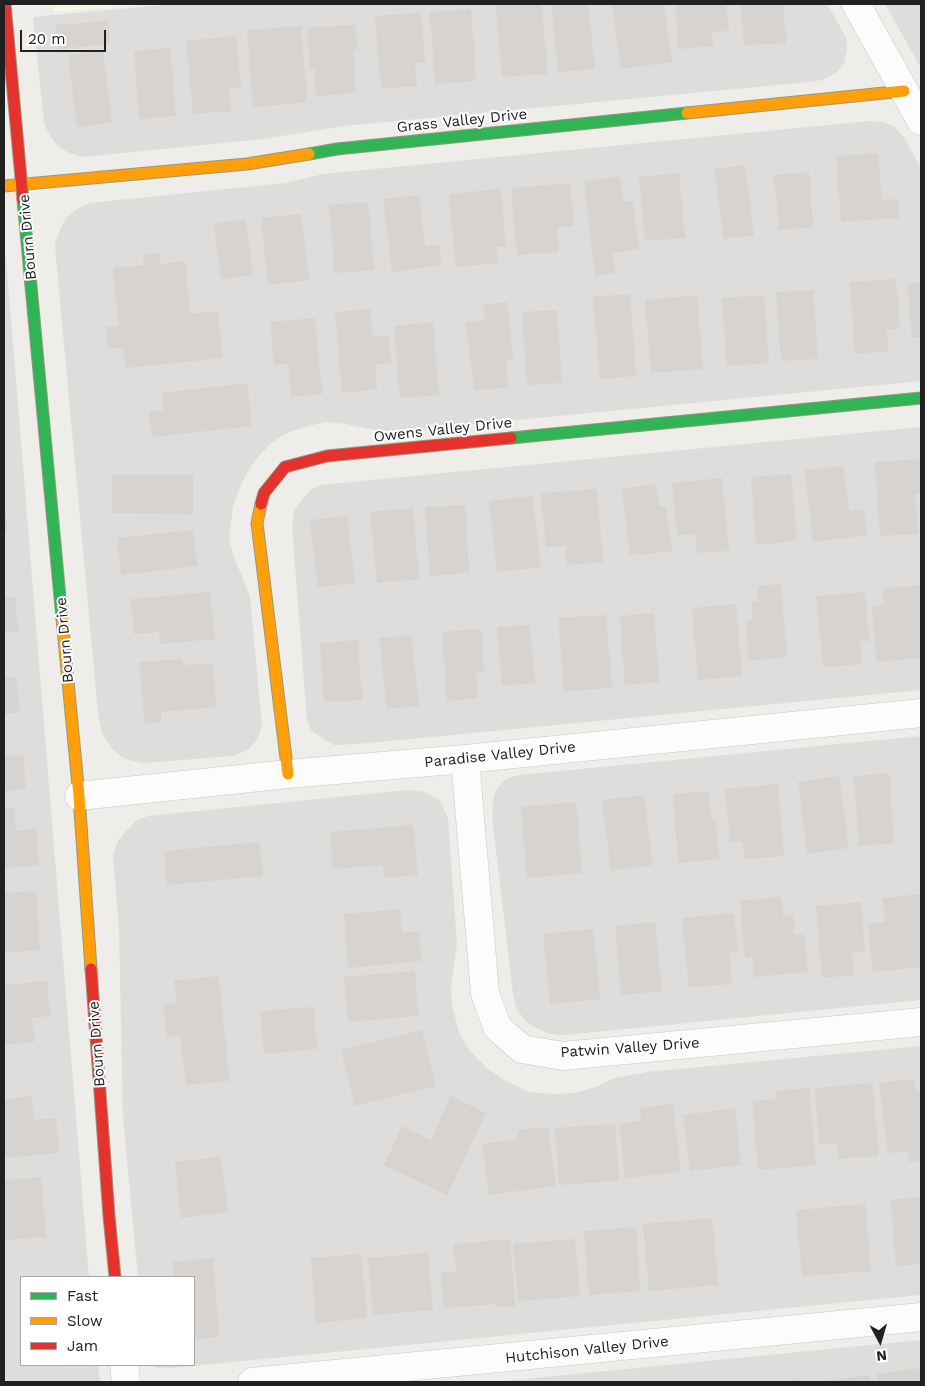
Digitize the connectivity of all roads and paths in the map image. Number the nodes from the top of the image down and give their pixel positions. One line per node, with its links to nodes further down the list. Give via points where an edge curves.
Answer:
1 (5, 4): 5 (street, Bourn Drive)
2 (856, 4): 3 (street)
3 (904, 91): 4 (street); 5 (street, Grass Valley Drive, via 337,149 248,164)
4 (921, 121)
5 (23, 184): 6 (street, Grass Valley Drive); 11 (street, Bourn Drive)
6 (4, 186)
7 (921, 398): 10 (street, Owens Valley Drive, via 327,456 285,468 264,493 257,522)
8 (921, 713): 9 (street, Paradise Valley Drive)
9 (465, 759): 10 (street, Paradise Valley Drive); 12 (street, Patwin Valley Drive, via 485,992 497,1027 522,1049 563,1056)
10 (288, 774): 11 (street, Paradise Valley Drive)
11 (79, 796): 13 (street, Bourn Drive)
12 (921, 1022)
13 (115, 1276)
14 (921, 1317): 17 (street, Hutchison Valley Drive)
15 (124, 1366): 16 (street)
16 (126, 1382)
17 (252, 1382)

